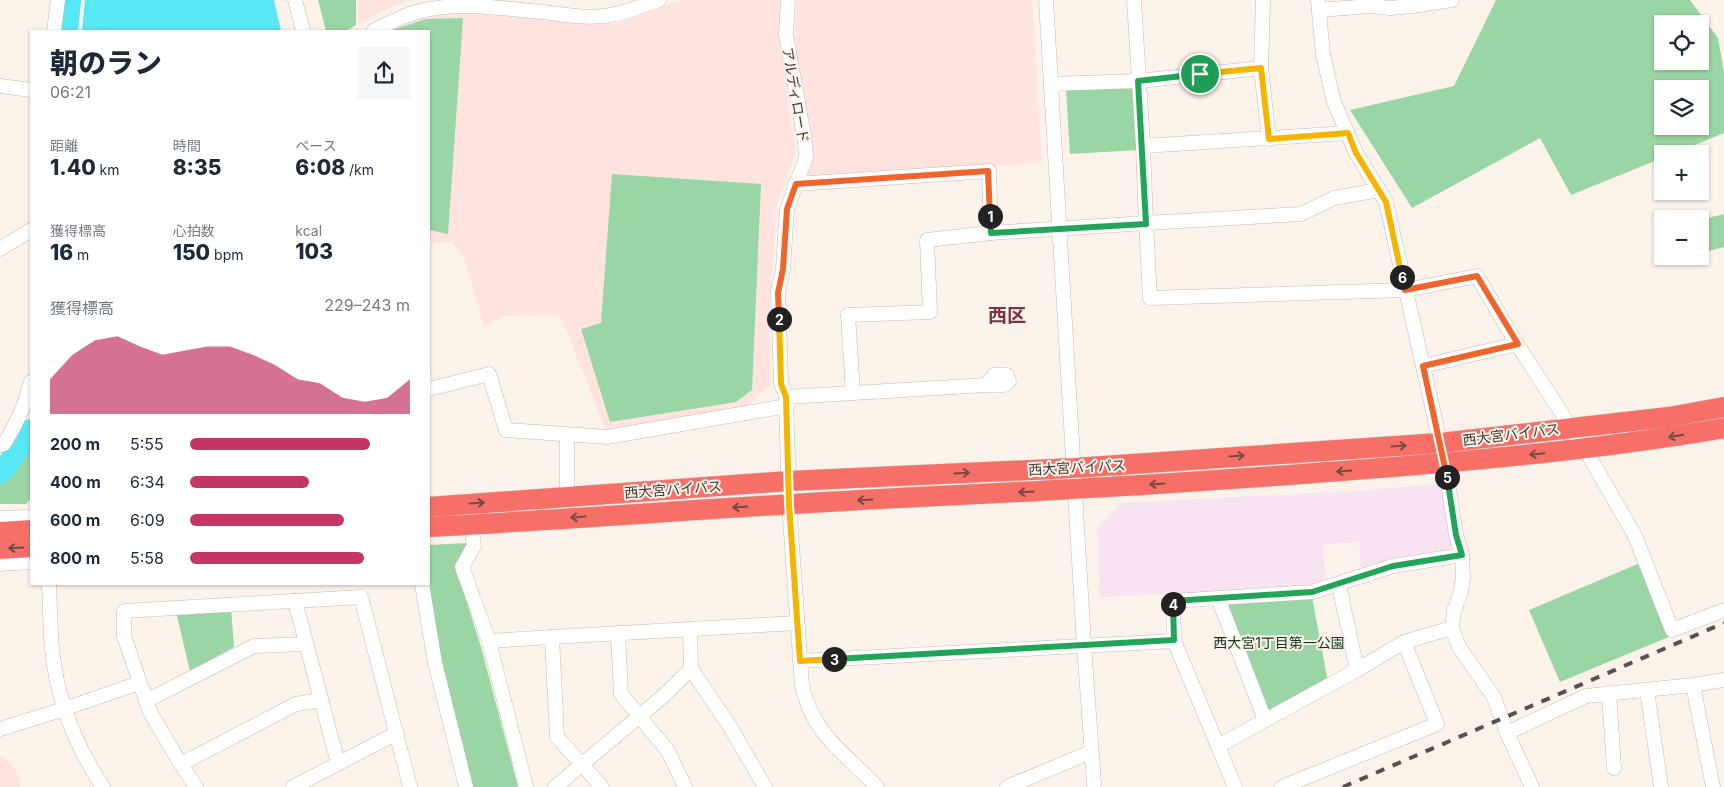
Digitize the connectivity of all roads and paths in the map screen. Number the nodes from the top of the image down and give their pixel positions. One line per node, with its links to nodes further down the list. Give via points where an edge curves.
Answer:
1 (58, 0): 11 (street)
2 (295, 0): 12 (street)
3 (659, 0): 13 (street, via 629,11 588,17 485,6 452,6 421,11)
4 (788, 0): 22 (street, アルディロード, via 786,36 806,158)
5 (1046, 0): 16 (street)
6 (1134, 0): 15 (street)
7 (1263, 0): 14 (street)
8 (1452, 0): 10 (street)
9 (1316, 3): 10 (street); 19 (street, via 1327,74 1334,102)
10 (1389, 4)
11 (54, 30)
12 (303, 30)
13 (375, 30)
14 (1261, 68): 15 (street); 20 (street)
15 (1138, 81): 16 (street); 21 (street)
16 (1051, 84): 25 (street)
17 (0, 86): 18 (street)
18 (30, 90)
19 (1348, 133): 20 (street); 23 (street, via 1356,153)
20 (1269, 139): 21 (street)
21 (1142, 146): 24 (street)
22 (796, 184): 27 (street, via 988,171); 36 (street, アルディロード, via 787,209 778,293 781,384)
23 (1380, 190): 24 (street, via 1334,198 1300,214); 29 (street, via 1386,202)
24 (1146, 224): 25 (street); 29 (street, via 1150,298)
25 (1060, 229): 27 (street); 45 (street)
26 (30, 232): 28 (street)
27 (991, 233): 35 (street, via 928,240 930,312 848,315)
28 (0, 249)
29 (1405, 290): 30 (street, via 1477,276); 31 (street)
30 (1518, 344): 31 (street); 38 (street)
31 (1423, 366): 41 (street)
32 (987, 385): 35 (street)
33 (30, 386): 42 (street, via 14,429)
34 (430, 389): 40 (street, via 488,374 506,430)
35 (853, 393): 36 (street)
36 (786, 401): 40 (street, via 607,437); 46 (street, アルディロード)
37 (1724, 407): 38 (highway, 西大宮バイパス)
38 (1571, 427): 41 (highway, 西大宮バイパス); 43 (street)
39 (1724, 428): 43 (highway, 西大宮バイパス, one-way to 43)
40 (567, 434): 48 (street)
41 (1440, 443): 44 (street); 45 (highway, 西大宮バイパス, one-way to 41)
42 (0, 445)
43 (1585, 449): 44 (highway, 西大宮バイパス, one-way to 44); 67 (street, via 1634,536 1672,630)
44 (1445, 464): 47 (highway, 西大宮バイパス, one-way to 47); 59 (street)
45 (1074, 468): 46 (highway, 西大宮バイパス, one-way to 45); 47 (street)
46 (789, 480): 48 (highway, 西大宮バイパス); 49 (street, アルディロード)
47 (1075, 490): 49 (highway, 西大宮バイパス, one-way to 49); 77 (street)
48 (567, 496): 50 (highway, 西大宮バイパス, one-way to 48)
49 (789, 504): 53 (highway, 西大宮バイパス, one-way to 53); 68 (street, アルディロード)
50 (430, 507)
51 (30, 517): 52 (street)
52 (0, 518)
53 (471, 524): 54 (highway, 西大宮バイパス); 74 (street, via 474,546 462,567)
54 (430, 527)
55 (30, 530): 56 (highway)
56 (0, 532)
57 (30, 547): 58 (highway, one-way to 58)
58 (0, 549)
59 (1462, 555): 64 (street, via 1393,566); 69 (street, via 1461,592)
60 (30, 562): 61 (street)
61 (0, 564)
62 (49, 585): 88 (street, via 52,649)
63 (422, 585): 105 (street, via 435,663)
64 (1339, 585): 65 (street, via 1312,592); 80 (street)
65 (1218, 598): 73 (street, via 1173,601); 90 (street)
66 (295, 601): 76 (street); 82 (street, via 124,611 124,636); 92 (street, via 362,597)
67 (1724, 610)
68 (797, 623): 70 (street); 78 (street, アルディロード)
69 (1452, 628): 75 (street); 93 (street, via 1459,648 1494,697)
70 (690, 630): 71 (street); 79 (street)
71 (618, 633): 72 (street); 89 (street, via 621,694)
72 (552, 637): 74 (street); 98 (street, via 557,736)
73 (1174, 640): 77 (street); 94 (street)
74 (488, 641): 106 (street)
75 (1404, 642): 80 (street); 114 (street, via 1437,724)
76 (306, 644): 86 (street); 87 (street, via 254,646)
77 (1084, 645): 78 (street); 95 (street)
78 (800, 661): 111 (street, アルディロード, via 805,698 817,725 828,740)
79 (691, 669): 89 (street); 110 (street)
80 (1357, 670): 90 (street)
81 (1724, 680): 83 (street)
82 (139, 683): 87 (street); 88 (street)
83 (1693, 685): 84 (street); 117 (street)
84 (1647, 690): 85 (street); 116 (street)
85 (1609, 694): 93 (street, via 1586,696); 99 (street)
86 (321, 700): 96 (street); 97 (street, via 296,704)
87 (146, 701): 97 (street)
88 (64, 709): 91 (street); 101 (street, via 76,740)
89 (640, 715): 98 (street); 109 (street, via 668,751)
90 (1265, 720): 94 (street)
91 (0, 729)
92 (397, 733): 96 (street); 104 (street)
93 (1507, 733): 115 (street)
94 (1218, 746): 113 (street)
95 (1091, 752): 100 (street); 112 (street)
96 (338, 763): 103 (street)
97 (181, 764): 102 (street)
98 (582, 764): 107 (street); 108 (street)
99 (1614, 768)
100 (1094, 784)
101 (103, 787)
102 (196, 787)
103 (292, 787)
104 (410, 787)
105 (466, 787)
106 (526, 787)
107 (555, 787)
108 (602, 787)
109 (685, 787)
110 (765, 787)
111 (877, 787)
112 (1007, 787)
113 (1235, 787)
114 (1282, 787)
115 (1532, 787)
116 (1661, 787)
117 (1713, 787)

